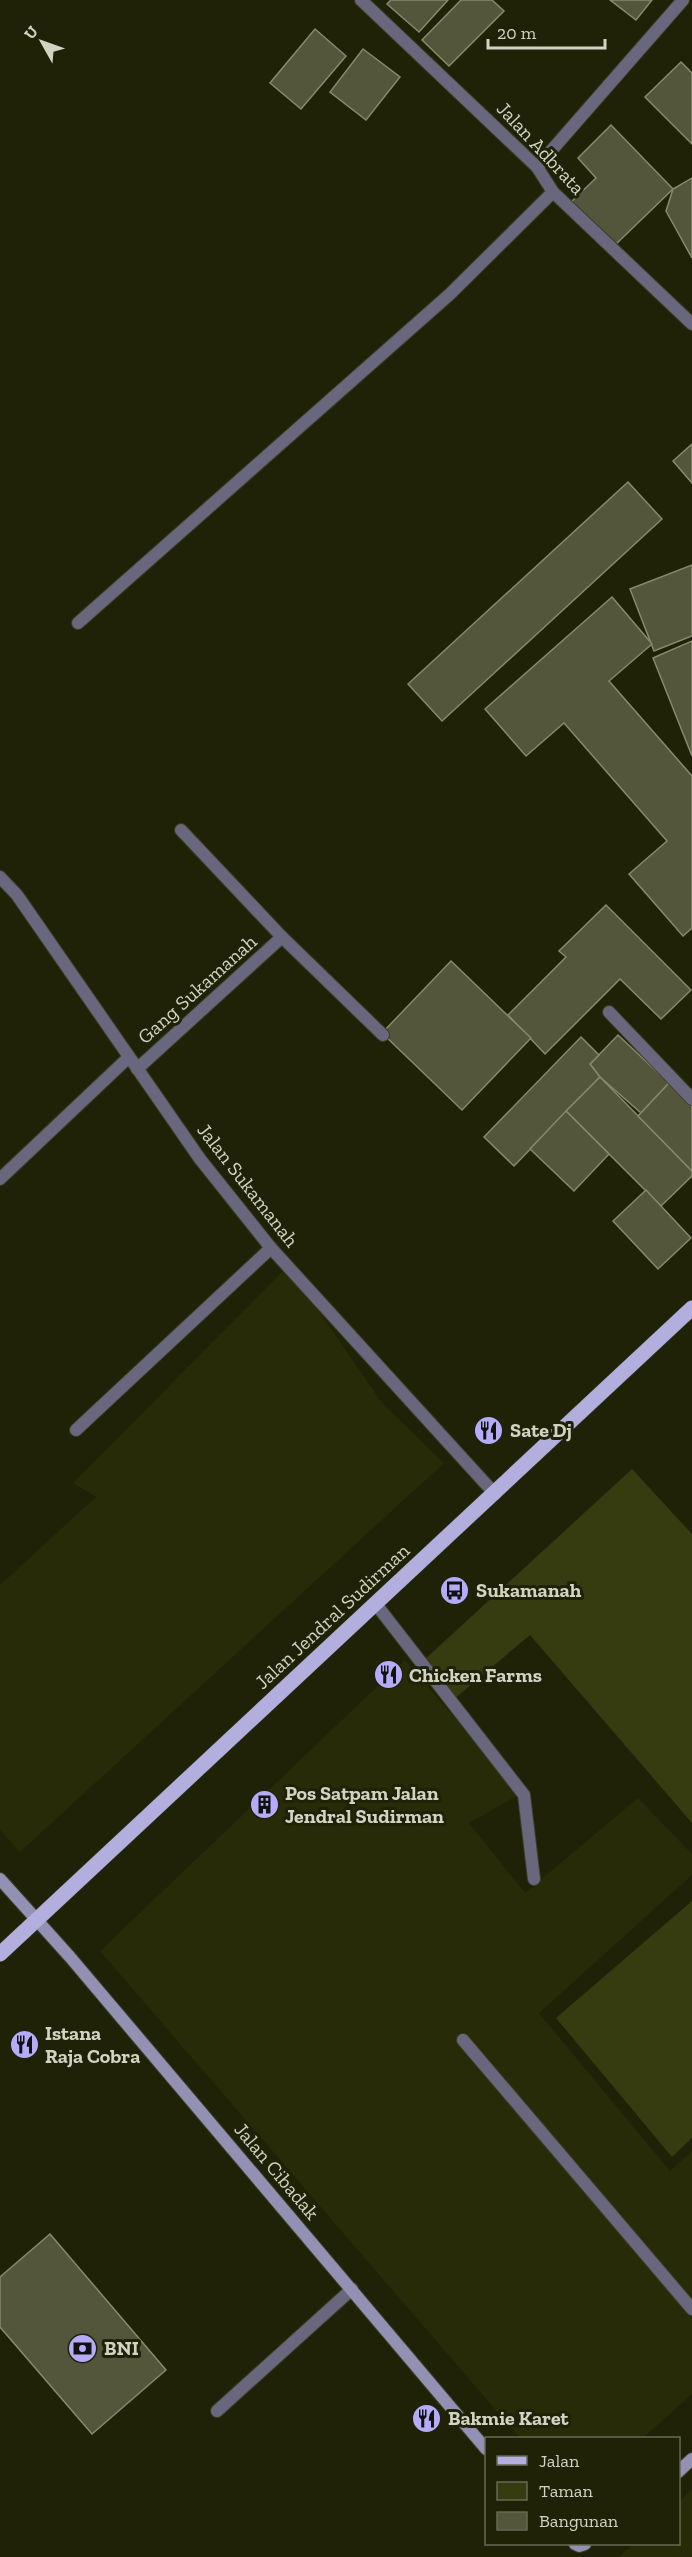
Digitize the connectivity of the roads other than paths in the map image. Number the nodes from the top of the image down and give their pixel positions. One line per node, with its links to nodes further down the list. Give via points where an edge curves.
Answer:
1 (361, 0): 3 (street, Jalan Adbrata)
2 (684, 0): 3 (street)
3 (537, 167): 4 (street, Jalan Adbrata)
4 (553, 192): 5 (street, Jalan Adbrata); 6 (street, via 450,294)
5 (692, 324)
6 (78, 623)
7 (181, 831): 9 (street)
8 (0, 877): 12 (street, Jalan Sukamanah, via 17,895)
9 (282, 937): 11 (street); 13 (street, Gang Sukamanah)
10 (609, 1012): 14 (street)
11 (383, 1035)
12 (129, 1057): 13 (street, Jalan Sukamanah); 15 (street)
13 (137, 1070): 16 (street, Jalan Sukamanah, via 200,1159)
14 (692, 1099)
15 (0, 1179)
16 (271, 1248): 18 (street); 19 (street, Jalan Sukamanah)
17 (692, 1308): 19 (main road, Jalan Jendral Sudirman)
18 (76, 1430)
19 (495, 1494): 20 (main road, Jalan Jendral Sudirman)
20 (375, 1603): 22 (street, via 524,1795); 23 (main road, Jalan Jendral Sudirman)
21 (0, 1879): 23 (main road, Jalan Cibadak)
22 (534, 1879)
23 (37, 1919): 24 (main road, Jalan Jendral Sudirman); 26 (main road, Jalan Cibadak)
24 (0, 1954)
25 (463, 2040): 27 (street)
26 (352, 2289): 28 (street); 29 (main road, Jalan Cibadak)
27 (692, 2309)
28 (217, 2410)
29 (485, 2448)
30 (692, 2459): 31 (main road)
31 (680, 2470)

